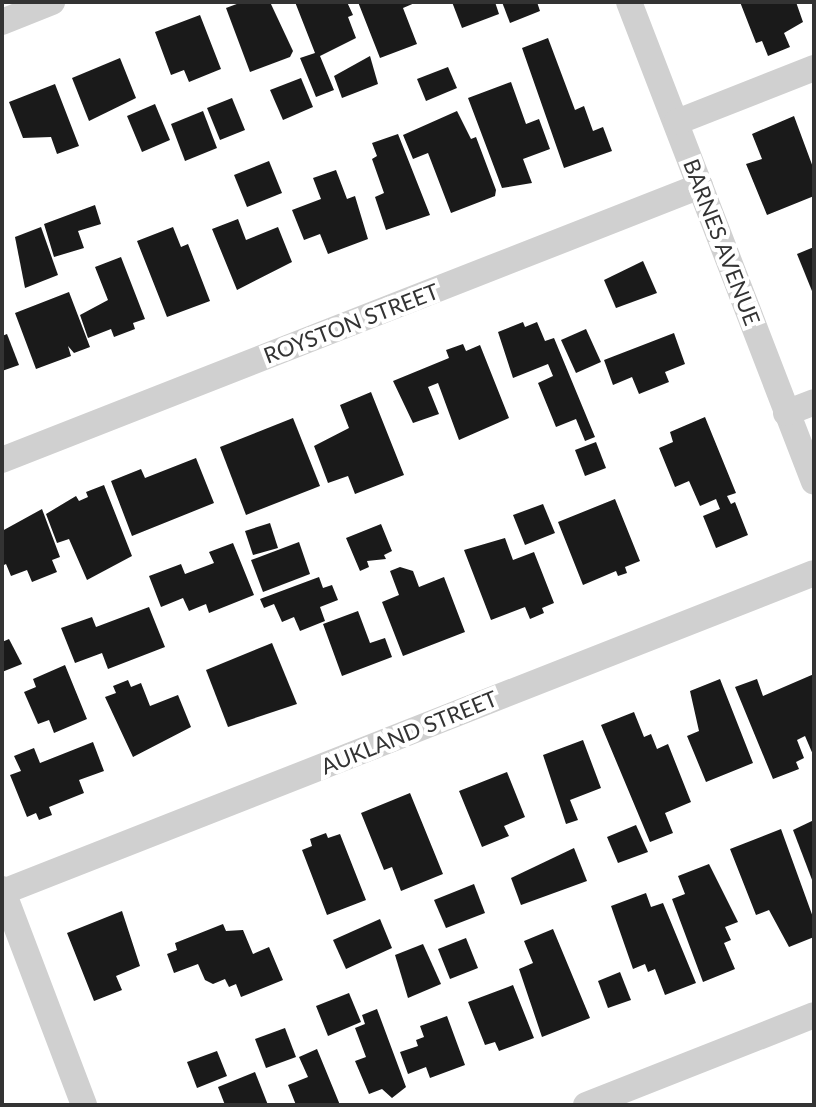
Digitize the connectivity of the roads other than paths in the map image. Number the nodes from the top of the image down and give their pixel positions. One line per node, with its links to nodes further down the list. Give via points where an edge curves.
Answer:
1 (52, 2): 3 (street)
2 (629, 2): 5 (street, BARNES AVENUE)
3 (2, 22)
4 (814, 68): 5 (street)
5 (677, 122): 6 (street, BARNES AVENUE)
6 (700, 186): 8 (street, BARNES AVENUE); 9 (street, ROYSTON STREET)
7 (814, 402): 8 (street)
8 (786, 413): 10 (street, BARNES AVENUE)
9 (2, 460)
10 (814, 482)
11 (814, 573): 12 (street, AUKLAND STREET)
12 (3, 891): 14 (street)
13 (814, 1015): 15 (street)
14 (84, 1105)
15 (586, 1105)

